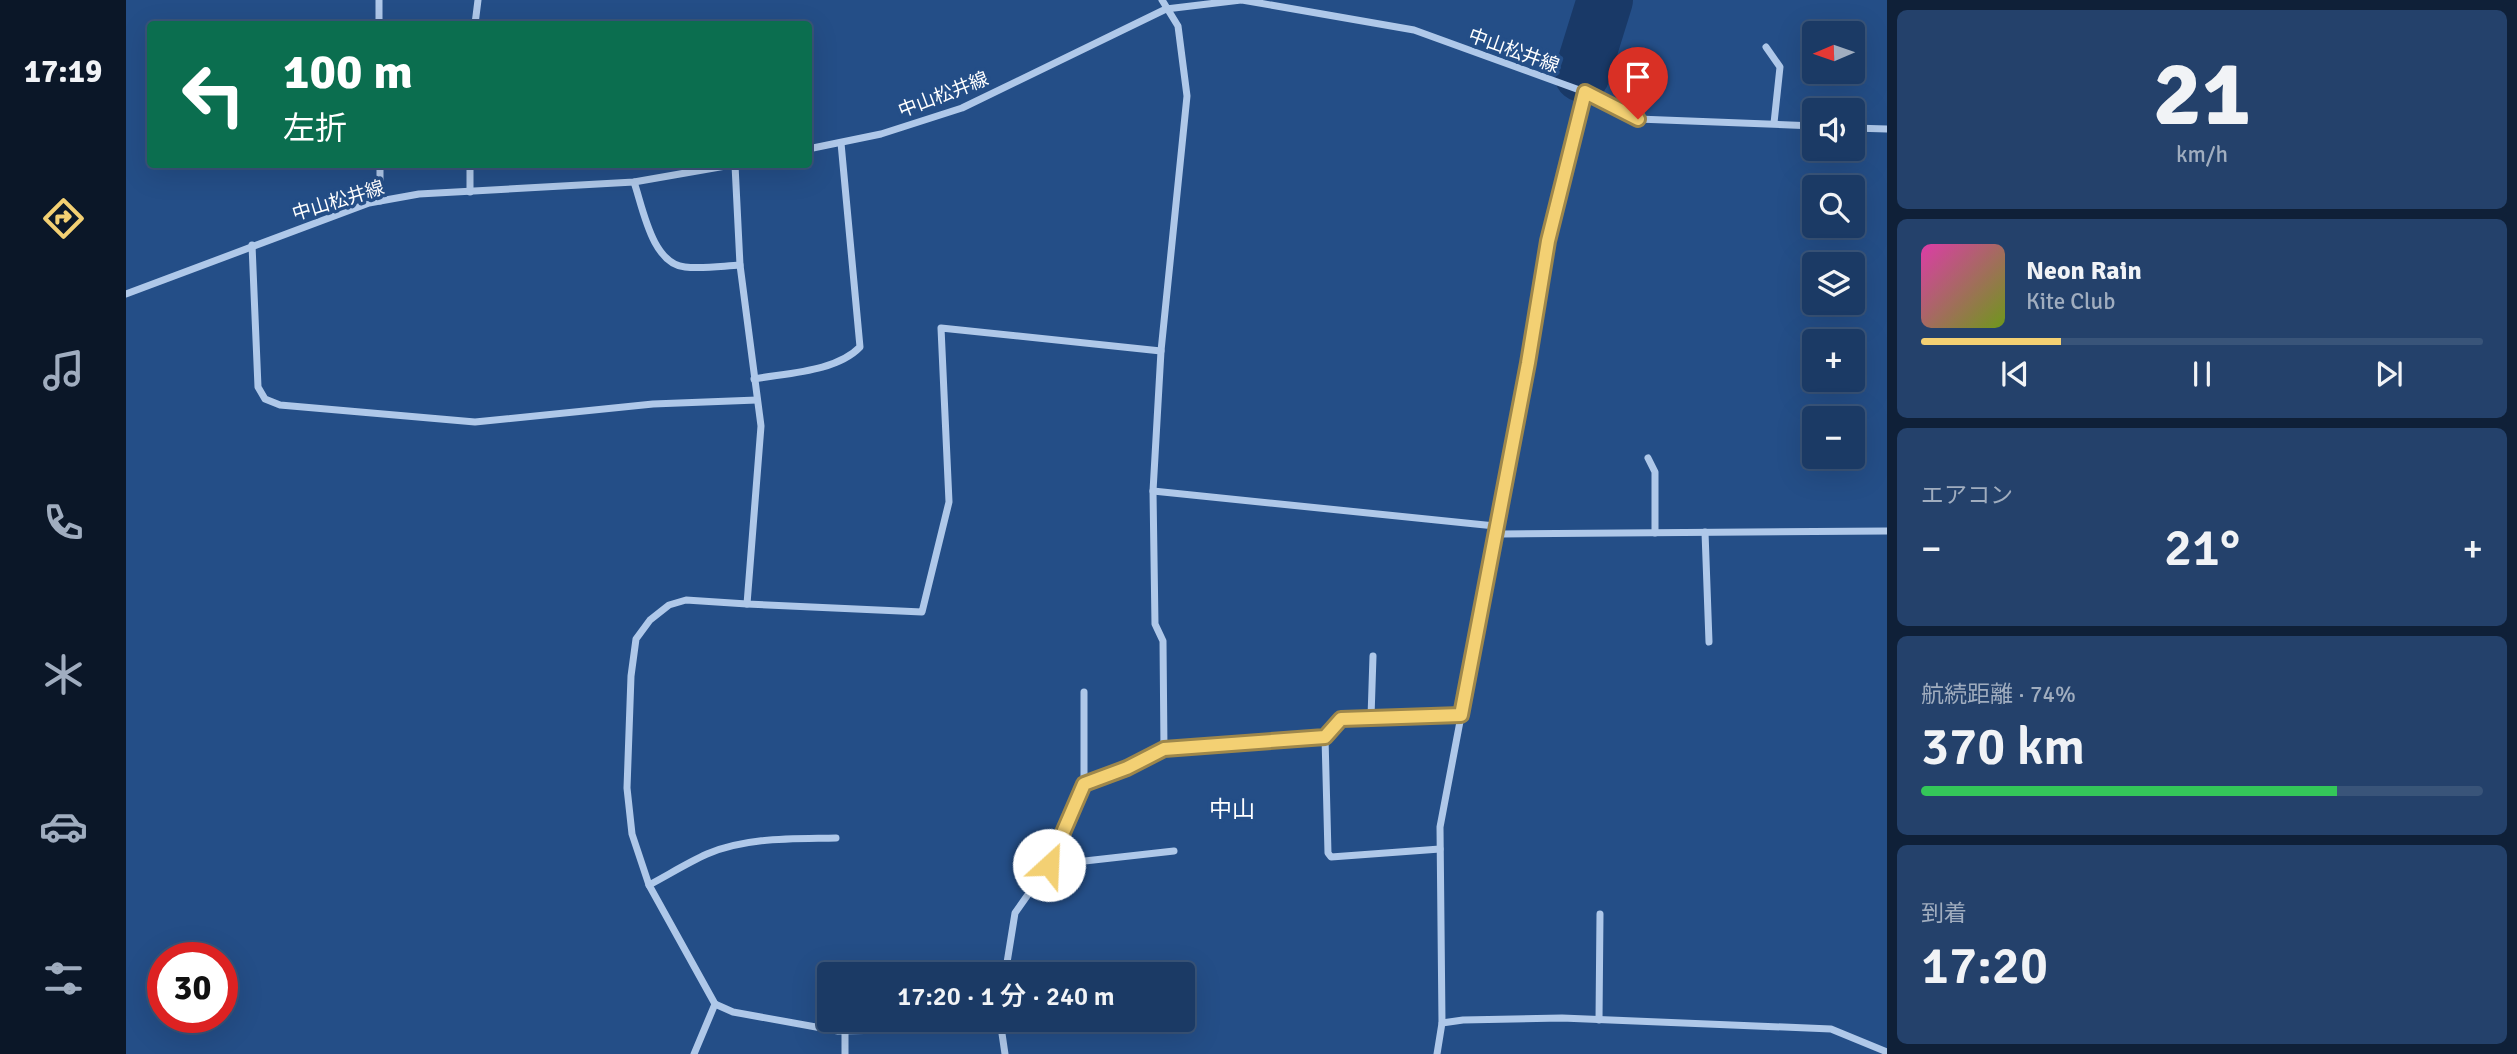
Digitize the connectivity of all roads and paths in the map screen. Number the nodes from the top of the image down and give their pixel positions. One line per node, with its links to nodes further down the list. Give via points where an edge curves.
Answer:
1 (379, 0): 6 (street)
2 (478, 0): 7 (street)
3 (1162, 0): 5 (street)
4 (1241, 0): 5 (street, 中山松井線); 9 (street, 中山松井線, via 1414,30)
5 (1166, 9): 14 (street, 中山松井線, via 962,108); 26 (street, via 1178,26 1187,96)
6 (379, 21)
7 (475, 21)
8 (1766, 47): 10 (street, via 1780,67)
9 (1585, 92): 10 (street, 中山松井線, via 1638,119); 31 (street, via 1548,241)
10 (1774, 124): 11 (street, 中山松井線)
11 (1802, 125)
12 (1865, 129): 13 (street)
13 (1887, 130)
14 (841, 142): 15 (street, 中山松井線); 27 (street, via 860,347 851,357 835,363)
15 (812, 148)
16 (380, 168): 22 (street)
17 (470, 168): 21 (street)
18 (718, 168): 20 (street, 中山松井線)
19 (736, 168): 24 (street)
20 (634, 182): 21 (street, 中山松井線); 24 (street, via 655,243 666,259 682,267)
21 (470, 192): 22 (street, 中山松井線)
22 (380, 201): 23 (street, 中山松井線)
23 (252, 245): 25 (street, 中山松井線); 28 (street, via 258,387 265,400 280,405 475,422 653,404)
24 (740, 265): 27 (street)
25 (126, 294)
26 (1161, 351): 30 (street); 35 (street, via 941,328 949,502 922,612)
27 (754, 379): 28 (street)
28 (757, 400): 35 (street, via 761,426)
29 (1647, 458): 34 (street, via 1655,472)
30 (1153, 491): 31 (street); 42 (street, via 1155,624 1163,641)
31 (1495, 526): 34 (street, via 1502,534); 39 (street)
32 (1887, 531): 33 (street)
33 (1705, 532): 34 (street); 36 (street)
34 (1655, 533)
35 (747, 604): 48 (street, via 686,600 669,605 636,639 627,788 632,834)
36 (1709, 642)
37 (1373, 656): 40 (street)
38 (1084, 692): 43 (street)
39 (1461, 715): 40 (street); 45 (street)
40 (1371, 717): 41 (street, via 1341,719)
41 (1325, 737): 42 (street); 45 (street, via 1328,853 1332,857)
42 (1164, 749): 43 (street)
43 (1084, 784): 47 (street)
44 (836, 838): 48 (street, via 741,844 708,854)
45 (1440, 849): 53 (street)
46 (1174, 851): 47 (street)
47 (1049, 865): 50 (street, via 1014,913)
48 (649, 885): 51 (street)
49 (1600, 914): 52 (street)
50 (1007, 962)
51 (715, 1004): 54 (street, via 733,1012); 58 (street)
52 (1599, 1020): 53 (street); 57 (street, via 1831,1029)
53 (1442, 1023): 61 (street)
54 (817, 1026)
55 (845, 1032): 59 (street)
56 (1002, 1032): 60 (street)
57 (1887, 1052)
58 (694, 1054)
59 (845, 1054)
60 (1006, 1054)
61 (1437, 1054)

